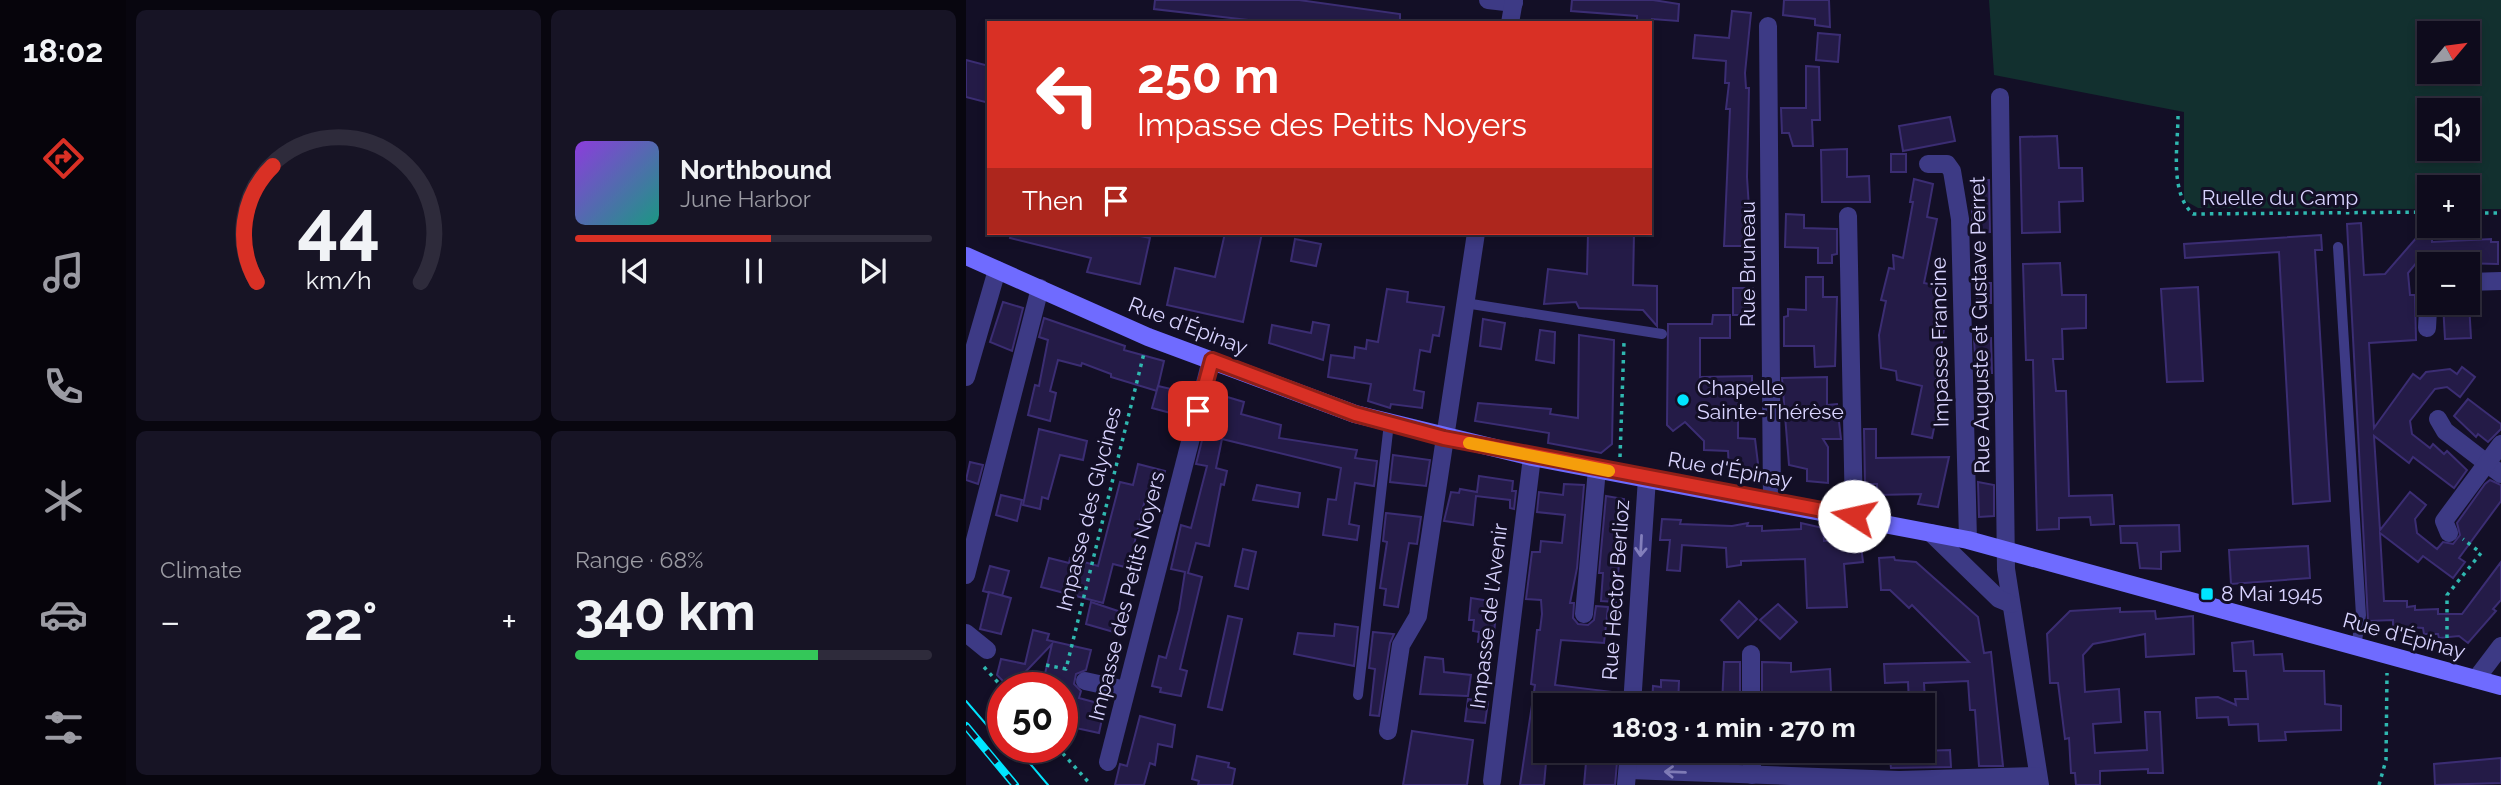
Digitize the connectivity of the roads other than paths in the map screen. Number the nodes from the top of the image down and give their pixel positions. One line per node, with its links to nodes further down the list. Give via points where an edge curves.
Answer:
1 (1488, 0): 2 (street)
2 (1514, 2): 3 (street)
3 (1510, 21)
4 (1768, 26): 29 (street, Rue Bruneau)
5 (2000, 97): 34 (street, Rue Auguste et Gustave Perret)
6 (1928, 164): 33 (street, Impasse Francine, via 1947,164 1952,171 1960,219)
7 (1848, 216): 30 (street)
8 (1476, 235): 15 (street)
9 (2338, 247): 40 (lane, via 2361,615)
10 (966, 256): 11 (main road, Rue d'Épinay)
11 (997, 270): 14 (main road, Rue d'Épinay); 20 (street)
12 (2501, 281): 13 (street)
13 (2480, 282)
14 (1040, 288): 19 (main road, Rue d'Épinay); 35 (street)
15 (1465, 303): 18 (lane); 23 (street)
16 (2428, 315): 17 (street)
17 (2427, 328)
18 (1662, 334)
19 (1212, 360): 22 (main road, Rue d'Épinay); 46 (street, Impasse des Petits Noyers)
20 (966, 377)
21 (2438, 419): 26 (street, via 2445,431)
22 (1389, 423): 23 (main road, Rue d'Épinay); 49 (lane)
23 (1444, 438): 25 (main road, Rue d'Épinay); 50 (street, via 1418,616 1401,645)
24 (2501, 444): 26 (street)
25 (1532, 457): 27 (main road, Rue d'Épinay); 56 (street, Impasse de l'Avenir)
26 (2494, 468): 32 (street, via 2444,521)
27 (1597, 469): 28 (main road, Rue d'Épinay); 37 (street)
28 (1647, 478): 29 (main road, Rue d'Épinay); 47 (street, Rue Hector Berlioz, one-way to 47)
29 (1772, 501): 30 (main road, Rue d'Épinay)
30 (1854, 516): 31 (main road, Rue d'Épinay)
31 (1931, 533): 33 (main road, Rue d'Épinay); 36 (street)
32 (2449, 533)
33 (1968, 540): 34 (main road, Rue d'Épinay)
34 (2006, 553): 36 (street, Rue Auguste et Gustave Perret); 40 (main road, Rue d'Épinay)
35 (966, 575)
36 (2011, 604): 55 (street, Rue Auguste et Gustave Perret)
37 (1584, 614)
38 (966, 633): 41 (street)
39 (2501, 646): 43 (street)
40 (2356, 647): 43 (main road, Rue d'Épinay)
41 (987, 650)
42 (1751, 654): 48 (street)
43 (2476, 679): 45 (main road, Rue d'Épinay)
44 (1085, 681): 46 (street)
45 (2501, 686)
46 (1126, 690): 51 (street, Impasse des Petits Noyers)
47 (1633, 693)
48 (1751, 693)
49 (1358, 695)
50 (1388, 731)
51 (1108, 762)
52 (1752, 763): 53 (street)
53 (1752, 775): 54 (street, one-way to 54); 55 (street)
54 (1627, 778)
55 (2038, 780)
56 (1492, 781)

